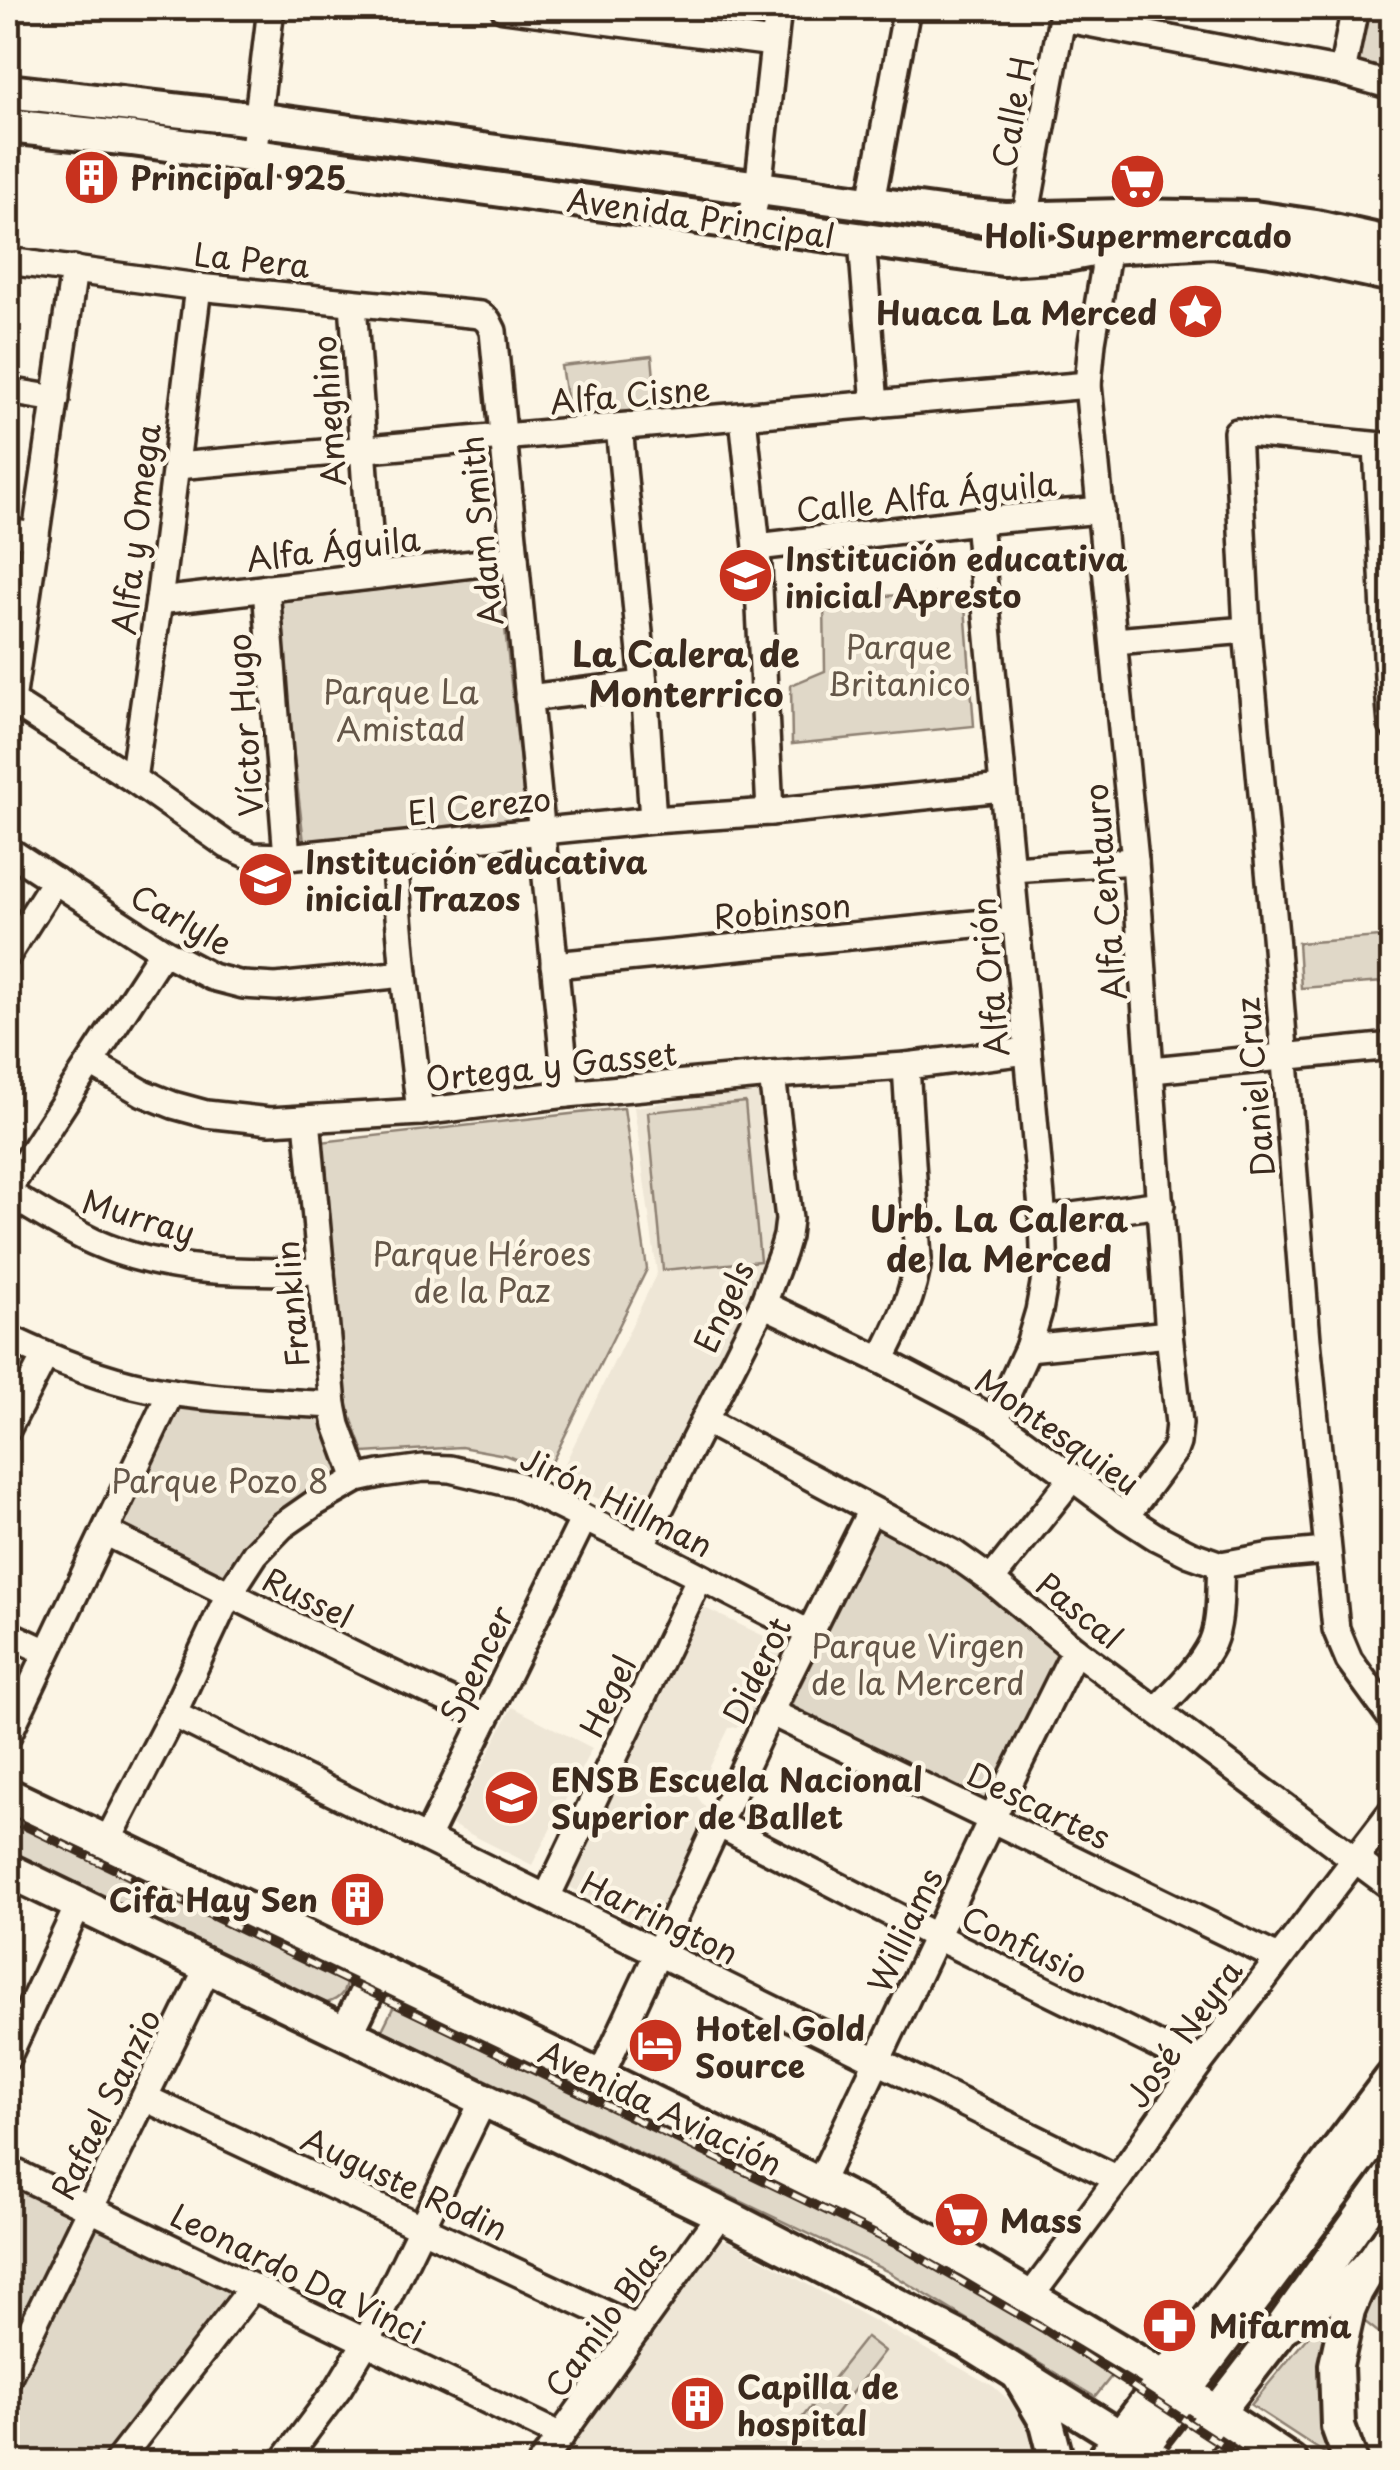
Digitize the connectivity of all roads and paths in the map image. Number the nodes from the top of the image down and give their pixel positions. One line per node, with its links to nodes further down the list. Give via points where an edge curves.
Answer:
1 (271, 8): 11 (street)
2 (504, 8): 6 (street)
3 (778, 8): 7 (street)
4 (907, 8): 15 (street)
5 (1355, 8): 8 (street)
6 (644, 17): 7 (street)
7 (773, 44): 14 (street)
8 (1342, 72): 9 (street); 16 (street, Calle H, via 1062,18)
9 (1392, 86)
10 (8, 91): 11 (main road, Avenida Principal)
11 (256, 119): 13 (street); 14 (main road, Avenida Principal)
12 (8, 126): 13 (main road, Avenida Principal)
13 (253, 156): 17 (main road, Avenida Principal)
14 (758, 189): 15 (main road, Avenida Principal); 17 (street)
15 (871, 202): 16 (main road, Avenida Principal)
16 (1025, 219): 19 (main road, Avenida Principal, via 1254,218)
17 (750, 223): 18 (main road, Avenida Principal)
18 (862, 240): 20 (main road, Avenida Principal, via 1004,260); 30 (street)
19 (1392, 244)
20 (1108, 247): 23 (main road, Avenida Principal, via 1212,242); 27 (street, Alfa Centauro)
21 (8, 261): 22 (street, La Pera)
22 (74, 270): 24 (street, La Pera); 29 (street)
23 (1392, 275)
24 (198, 287): 25 (street, La Pera); 36 (street, Alfa y Omega)
25 (352, 302): 26 (street, La Pera); 35 (street, Ameghino)
26 (488, 321): 33 (street, Adam Smith)
27 (1088, 385): 30 (street, Alfa Cisne); 37 (street, Alfa Centauro)
28 (8, 391): 29 (street)
29 (56, 399): 40 (street)
30 (875, 405): 31 (street, Alfa Cisne)
31 (744, 417): 32 (street, Alfa Cisne); 41 (street)
32 (618, 427): 33 (street, Alfa Cisne); 49 (street)
33 (503, 436): 35 (street, Alfa Cisne); 42 (street, Adam Smith)
34 (1384, 447): 46 (street, Daniel Cruz, via 1237,432); 48 (street)
35 (363, 449): 36 (street, Alfa Cisne); 43 (street, Ameghino)
36 (176, 466): 45 (street, Alfa y Omega)
37 (1101, 510): 38 (street, Calle Alfa Águila); 47 (street, Alfa Centauro)
38 (978, 521): 41 (street, Calle Alfa Águila); 54 (street, Alfa Orión)
39 (8, 532): 40 (street)
40 (36, 536): 51 (street)
41 (758, 548): 55 (street)
42 (515, 559): 43 (street, Alfa Águila); 50 (street, Adam Smith)
43 (372, 575): 44 (street, Alfa Águila)
44 (266, 588): 45 (street, Alfa Águila); 60 (street, Víctor Hugo)
45 (159, 602): 53 (street, Alfa y Omega)
46 (1247, 630): 47 (street); 71 (street, Daniel Cruz)
47 (1114, 640): 61 (street, Alfa Centauro)
48 (1390, 677): 52 (street)
49 (644, 684): 50 (street); 56 (street)
50 (528, 698): 57 (street, Adam Smith)
51 (9, 703): 53 (street, El Cerezo)
52 (1392, 725)
53 (134, 779): 60 (street, El Cerezo, via 227,845 252,856)
54 (1002, 788): 55 (street, El Cerezo); 62 (street, Alfa Orión)
55 (770, 812): 56 (street, El Cerezo)
56 (653, 820): 57 (street, El Cerezo)
57 (542, 832): 58 (street, El Cerezo); 67 (street, Adam Smith)
58 (392, 846): 60 (street, El Cerezo); 68 (street)
59 (8, 850): 63 (street, Carlyle)
60 (287, 857)
61 (1135, 861): 62 (street); 74 (street, Alfa Centauro)
62 (1012, 868): 64 (street, Alfa Orión)
63 (54, 880): 65 (street, Carlyle); 66 (street)
64 (1015, 920): 67 (street, Robinson); 70 (street, Alfa Orión)
65 (163, 951): 68 (street, Carlyle, via 243,985 302,986); 72 (street)
66 (8, 954)
67 (554, 964): 76 (street, Adam Smith)
68 (404, 974): 77 (street)
69 (1392, 1046): 71 (street)
70 (1028, 1051): 73 (street, Ortega y Gasset); 81 (street, Alfa Orión)
71 (1284, 1057): 74 (street); 101 (street, Daniel Cruz)
72 (91, 1062): 78 (street, Ortega y Gasset, via 143,1093 206,1114); 79 (street)
73 (906, 1066): 75 (street, Ortega y Gasset); 88 (street, via 918,1259 914,1286)
74 (1152, 1070): 80 (street, Alfa Centauro)
75 (772, 1074): 76 (street, Ortega y Gasset); 83 (street, Engels, via 789,1218)
76 (567, 1094): 77 (street, Ortega y Gasset)
77 (420, 1112): 78 (street, Ortega y Gasset)
78 (307, 1120): 82 (street, Franklin)
79 (8, 1190): 82 (street, Murray, via 98,1244 169,1265 239,1273)
80 (1161, 1204): 81 (street); 84 (street, Alfa Centauro)
81 (1043, 1220): 86 (street, Alfa Orión, via 1044,1278)
82 (321, 1271): 90 (street, Franklin)
83 (763, 1304): 88 (street, Montesquieu); 91 (street, Engels)
84 (1170, 1334): 86 (street); 97 (street, Alfa Centauro, via 1177,1444)
85 (8, 1338): 87 (street)
86 (1028, 1348): 92 (street, Alfa Orión)
87 (45, 1356): 89 (street); 93 (street)
88 (881, 1360): 92 (street, Montesquieu)
89 (170, 1392): 90 (street); 99 (street)
90 (333, 1405): 95 (street, Franklin)
91 (704, 1420): 96 (street, Pascal); 100 (street, Engels)
92 (995, 1420): 94 (street, Montesquieu)
93 (8, 1428)
94 (1073, 1477): 97 (street, Montesquieu); 104 (street)
95 (357, 1480): 98 (street, Jirón Hillman, via 450,1469 517,1486); 105 (street, Jirón Hillman, via 282,1526)
96 (871, 1510): 104 (street, Pascal); 107 (street, Diderot)
97 (1125, 1517): 102 (street, Montesquieu)
98 (584, 1518): 100 (street, Jirón Hillman); 113 (street, Spencer)
99 (104, 1532): 105 (street, Russel); 109 (street)
100 (642, 1546): 103 (street, Jirón Hillman)
101 (1326, 1552): 102 (street); 114 (street, Daniel Cruz, via 1336,1629)
102 (1221, 1565): 110 (street, via 1213,1641)
103 (700, 1576): 107 (street, Jirón Hillman); 125 (street, Hegel)
104 (991, 1580): 108 (street, Pascal)
105 (228, 1594): 112 (street, Jirón Hillman); 113 (street, Russel)
106 (8, 1634): 109 (street)
107 (811, 1634): 111 (street, Diderot)
108 (1075, 1650): 110 (street, Pascal); 118 (street, Williams)
109 (47, 1652): 115 (street)
110 (1157, 1710): 122 (street, Pascal)
111 (770, 1712): 118 (street, Descartes); 119 (street, Diderot)
112 (173, 1714): 120 (street, Harrington); 121 (street, Jirón Hillman)
113 (485, 1717): 120 (street, Spencer)
114 (1392, 1719)
115 (8, 1735)
116 (8, 1795): 121 (main road, Avenida Aviación)
117 (1392, 1811): 122 (street, José Neyra)
118 (992, 1818): 127 (street, Williams); 129 (street, Descartes)
119 (718, 1824): 127 (street, Confusio); 128 (street, Diderot)
120 (427, 1838): 125 (street, Harrington)
121 (107, 1842): 131 (main road, Avenida Aviación)
122 (1356, 1860): 124 (street, Pascal); 129 (street, José Neyra)
123 (8, 1870): 126 (main road)
124 (1392, 1887)
125 (547, 1897): 128 (street, Harrington)
126 (78, 1906): 130 (main road); 133 (street)
127 (937, 1937): 134 (street, Williams); 135 (street, Confusio)
128 (658, 1952): 134 (street, Harrington); 136 (street, Diderot)
129 (1278, 1958): 135 (street, José Neyra)
130 (208, 1967): 132 (main road); 138 (street, Rafael Sanzio)
131 (377, 1971): 132 (main road); 136 (main road, Avenida Aviación)
132 (347, 2032): 139 (main road)
133 (11, 2040)
134 (878, 2060): 143 (street, Harrington); 144 (street, Williams)
135 (1198, 2065): 143 (street, José Neyra)
136 (600, 2077): 144 (main road, Avenida Aviación)
137 (1392, 2078): 156 (main road)
138 (145, 2098): 145 (street, Rafael Sanzio); 147 (street, Auguste Rodin)
139 (484, 2099): 146 (main road); 147 (street)
140 (1392, 2115): 156 (main road)
141 (8, 2169): 145 (street, Leonardo Da Vinci)
142 (1392, 2174): 152 (main road)
143 (1118, 2179): 150 (street, José Neyra)
144 (819, 2184): 150 (main road, Avenida Aviación)
145 (91, 2209): 149 (street, Leonardo Da Vinci); 155 (street, Rafael Sanzio)
146 (720, 2214): 151 (street, Camilo Blas); 154 (main road)
147 (422, 2226): 151 (street, Auguste Rodin); 153 (street)
148 (1387, 2238): 152 (street, via 1341,2288); 166 (main road, via 1352,2300 1336,2364 1338,2426)
149 (252, 2287): 153 (street, Leonardo Da Vinci); 161 (street)
150 (1030, 2298): 156 (main road, Avenida Aviación)
151 (638, 2329): 158 (street, Camilo Blas)
152 (1274, 2338): 157 (main road)
153 (366, 2342): 158 (street, Leonardo Da Vinci); 160 (street)
154 (1017, 2373): 159 (main road); 163 (main road, via 1047,2424)
155 (8, 2378)
156 (1174, 2385): 157 (main road, Avenida Aviación); 159 (main road)
157 (1216, 2413): 164 (main road); 165 (main road, Avenida Aviación)
158 (561, 2436): 162 (street, Camilo Blas)
159 (1126, 2456)
160 (296, 2458)
161 (117, 2462)
162 (542, 2462)
163 (1057, 2462)
164 (1180, 2462)
165 (1291, 2462)
166 (1351, 2462)

